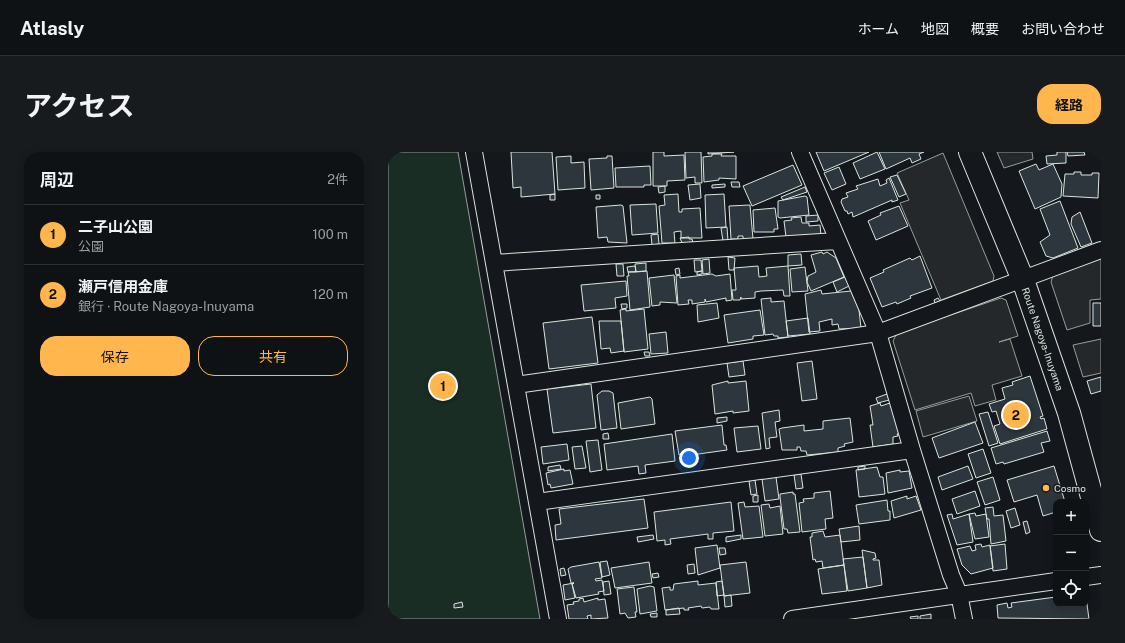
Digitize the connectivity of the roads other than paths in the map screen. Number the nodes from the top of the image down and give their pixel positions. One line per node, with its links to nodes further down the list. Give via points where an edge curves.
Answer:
1 (474, 152): 6 (street)
2 (800, 152): 4 (street)
3 (970, 152): 7 (main road, Route Nagoya-Inuyama)
4 (837, 241): 6 (street); 8 (street)
5 (1101, 250): 7 (street)
6 (494, 263): 9 (street)
7 (1023, 280): 8 (street); 12 (main road, Route Nagoya-Inuyama, via 1069,413)
8 (878, 333): 9 (street); 10 (street)
9 (516, 384): 11 (street)
10 (912, 450): 11 (street); 16 (street)
11 (537, 502): 17 (street)
12 (1101, 530)
13 (1101, 575): 14 (street)
14 (1089, 577)
15 (1053, 581): 16 (street)
16 (959, 594): 18 (street); 19 (street)
17 (558, 619)
18 (792, 619)
19 (964, 619)

